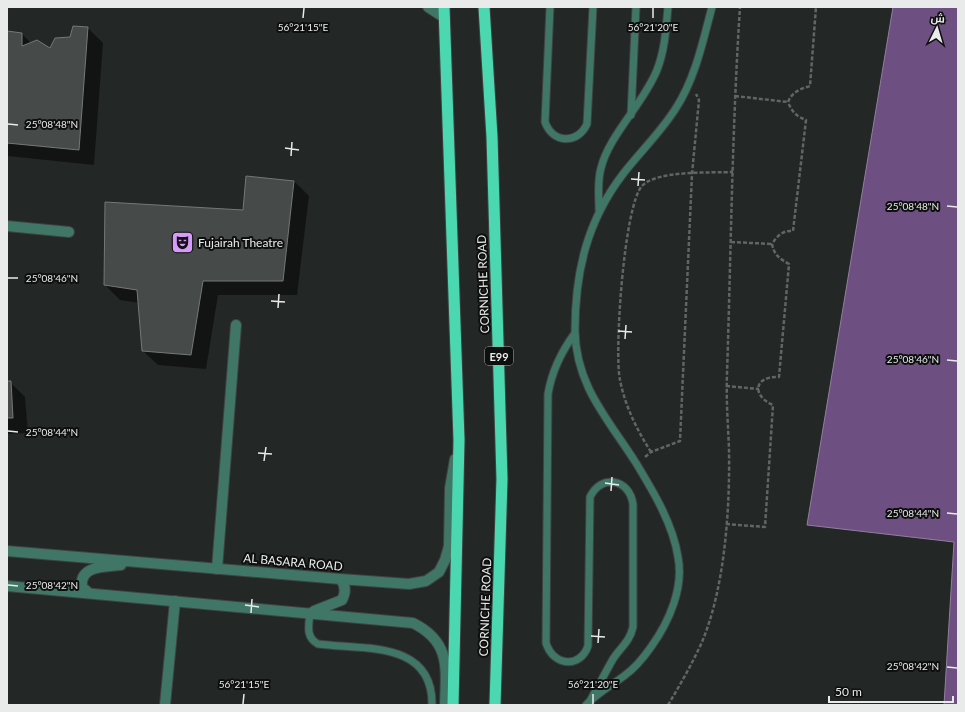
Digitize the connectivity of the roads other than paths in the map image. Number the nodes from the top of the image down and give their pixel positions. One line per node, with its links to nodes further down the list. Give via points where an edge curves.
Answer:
1 (428, 7): 8 (street)
2 (484, 7): 29 (highway, CORNICHE ROAD / E99, via 492,137 502,479)
3 (550, 7): 4 (lane, via 546,122 552,134 572,139 579,136 587,124)
4 (593, 7)
5 (636, 7): 9 (lane)
6 (668, 7): 9 (lane, via 664,46 658,70)
7 (712, 7): 10 (lane, via 703,42 676,108 622,176)
8 (444, 12): 15 (highway)
9 (631, 115): 10 (lane, via 607,152 601,167 598,182)
10 (599, 210): 14 (lane, via 584,247)
11 (7, 226): 12 (street)
12 (69, 232)
13 (236, 325): 18 (street)
14 (575, 332): 24 (lane, via 581,372 596,404 636,464 666,519 679,558 678,588 668,618 651,648 627,674); 24 (lane, via 554,366 548,394 546,643 552,656 558,660 577,660 586,652 588,646 590,497 603,483 617,482 628,490 633,504 633,627 625,646 614,658)
15 (459, 440): 19 (street, AL BASARA ROAD, via 450,488 449,546 439,572 426,581 409,584); 28 (highway)
16 (7, 551): 17 (street, AL BASARA ROAD)
17 (143, 562): 18 (street, AL BASARA ROAD); 21 (street, via 88,570 81,580 82,587)
18 (217, 569): 19 (street, AL BASARA ROAD)
19 (340, 579): 23 (street, via 345,591 342,600)
20 (7, 586): 21 (street)
21 (89, 593): 22 (street)
22 (175, 601): 23 (street); 25 (street)
23 (310, 612): 26 (lane, via 308,632 313,642 395,652 408,657 419,666 426,677 431,690); 27 (street, via 398,620 413,623 426,630 437,640 444,654)
24 (588, 703)
25 (165, 705)
26 (432, 705)
27 (445, 705)
28 (453, 705)
29 (495, 705)

